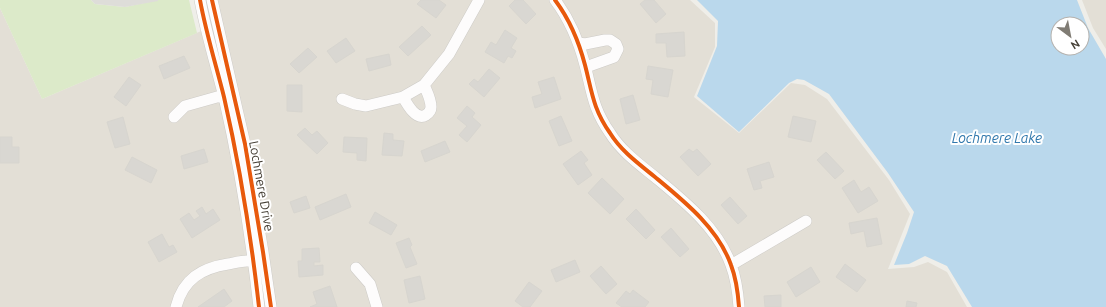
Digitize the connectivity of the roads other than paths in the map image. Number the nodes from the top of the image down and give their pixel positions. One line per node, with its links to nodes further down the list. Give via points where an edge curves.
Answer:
1 (200, 0): 8 (street, Lochmere Drive)
2 (212, 0): 8 (street, Lochmere Drive)
3 (479, 0): 7 (street, via 449,54)
4 (555, 0): 5 (street, via 567,17)
5 (579, 43): 6 (street); 6 (street, via 610,40 618,49 614,56)
6 (586, 67): 14 (street, via 597,111 616,143 702,219 720,243)
7 (424, 85): 9 (street); 9 (street, via 431,106 426,115 421,116 414,112)
8 (229, 96): 11 (street, via 185,106); 13 (street, Lochmere Drive, via 245,144)
9 (403, 97): 10 (street, via 366,106)
10 (342, 99)
11 (174, 117)
12 (806, 221): 14 (street)
13 (259, 262): 16 (street, via 246,261 206,269 185,287); 17 (street, Lochmere Drive); 18 (street, Lochmere Drive)
14 (731, 265): 20 (street)
15 (356, 268): 19 (street, via 370,284)
16 (176, 307)
17 (259, 307)
18 (271, 307)
19 (377, 307)
20 (739, 307)

